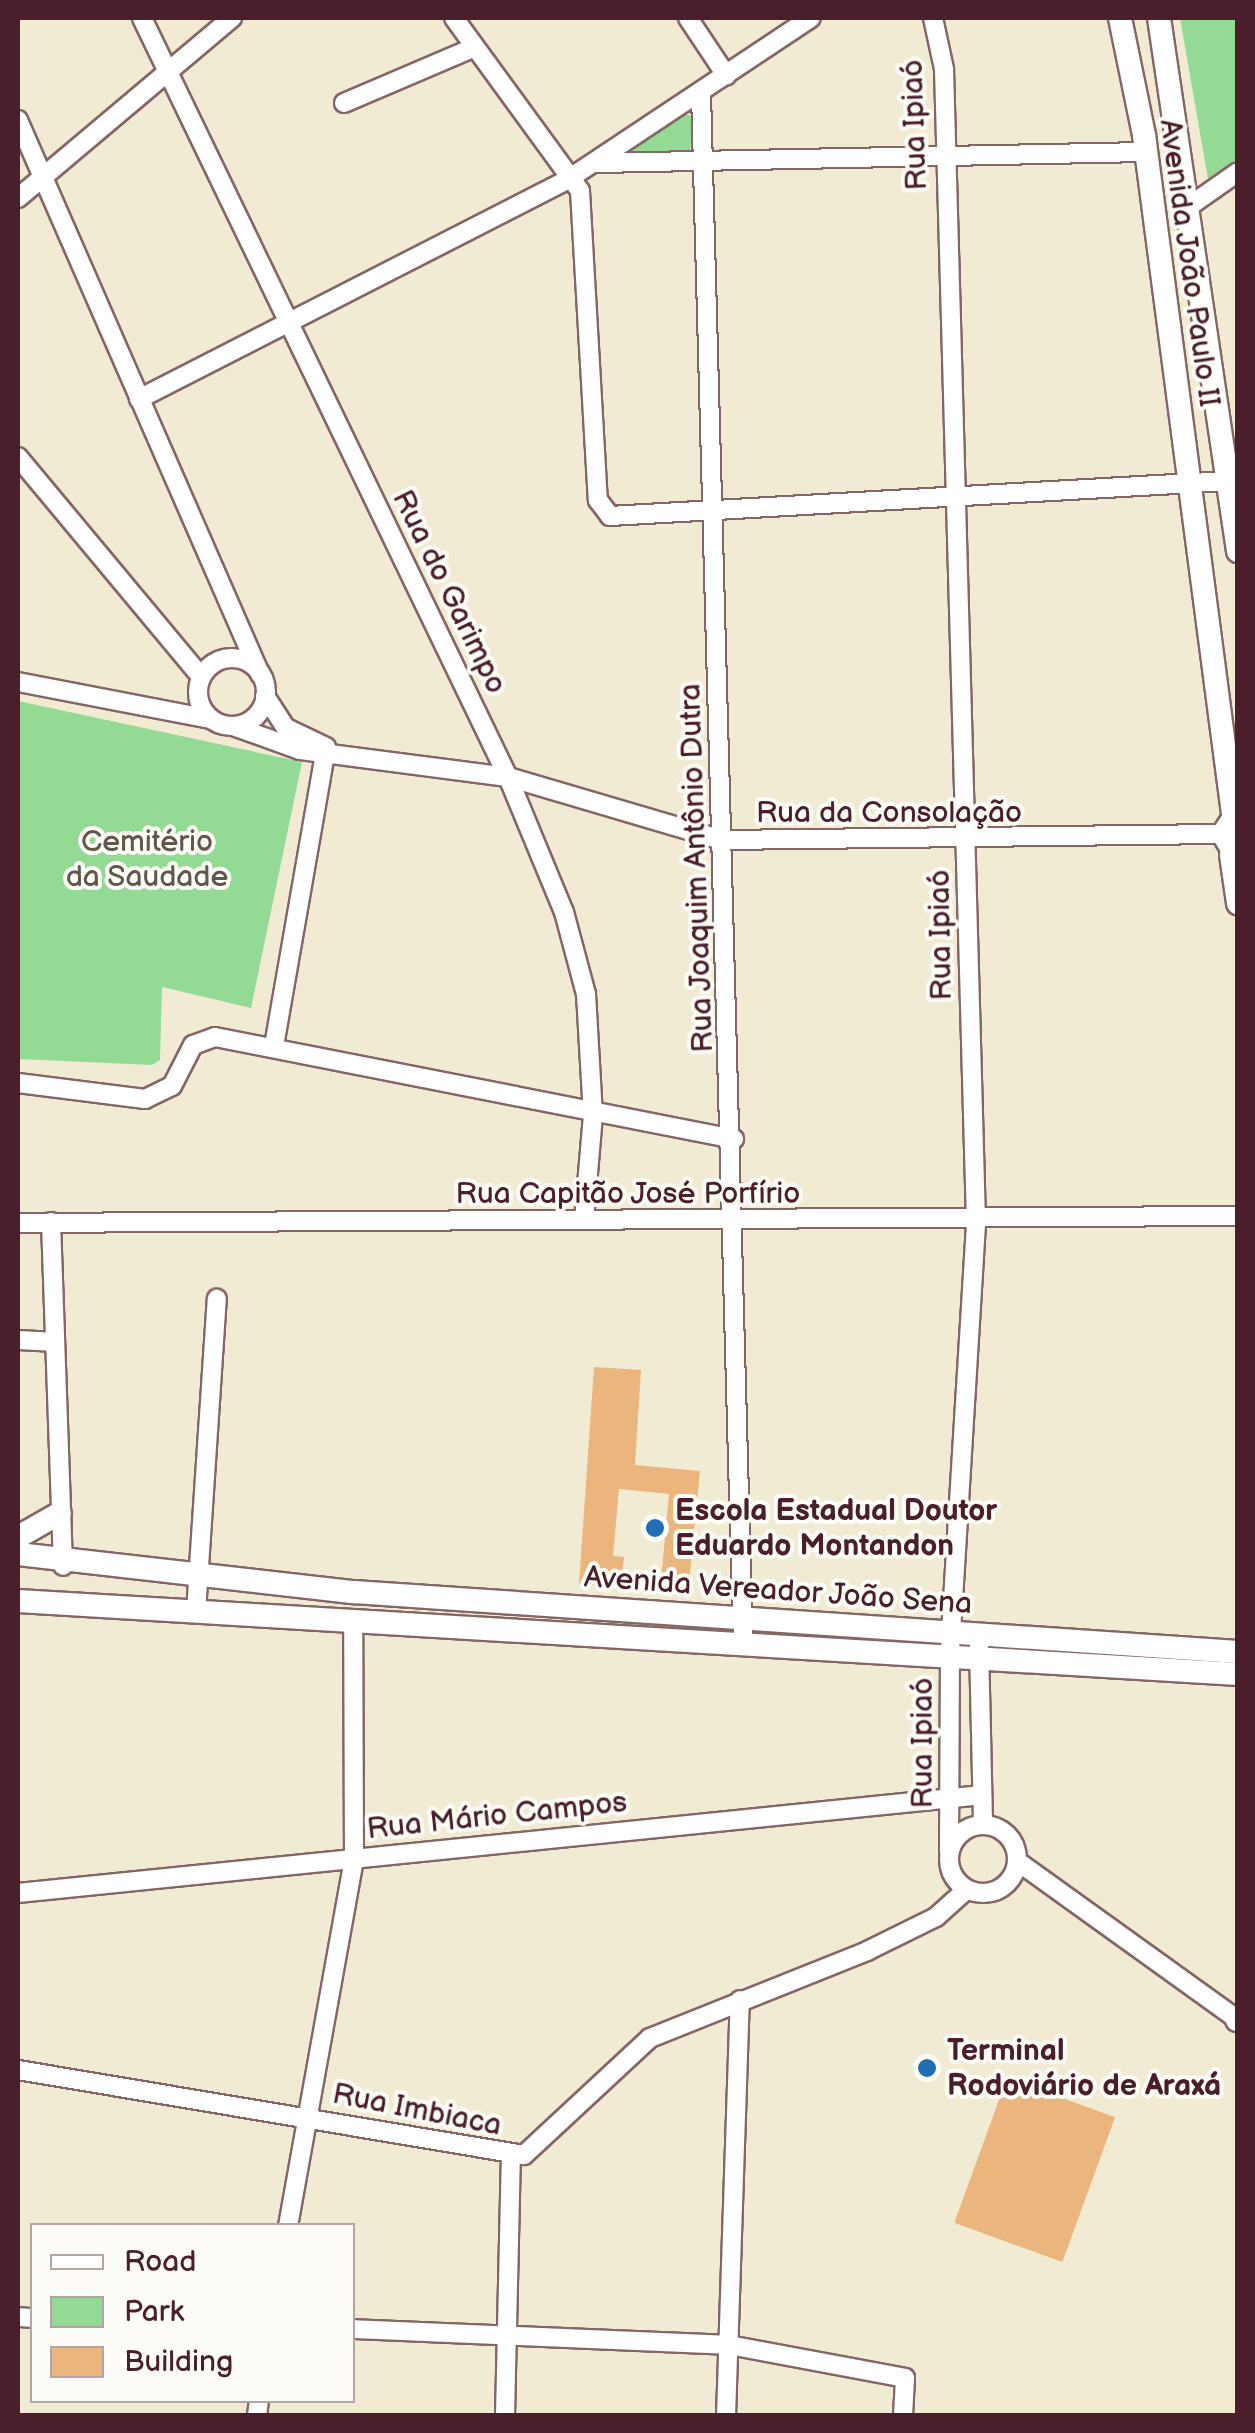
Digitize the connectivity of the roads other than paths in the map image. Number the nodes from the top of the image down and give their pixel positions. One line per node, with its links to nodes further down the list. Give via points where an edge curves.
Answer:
1 (142, 18): 10 (street, Rua do Garimpo)
2 (232, 18): 10 (street)
3 (454, 18): 9 (street)
4 (688, 18): 11 (street)
5 (811, 18): 11 (street)
6 (934, 18): 16 (street, Rua Ipiaó)
7 (1120, 18): 15 (main road, Avenida João Paulo II)
8 (1160, 18): 23 (main road, Avenida João Paulo II)
9 (473, 48): 13 (street); 21 (street)
10 (168, 71): 20 (street); 24 (street, Rua do Garimpo)
11 (726, 75): 12 (street)
12 (700, 93): 17 (street, Rua Joaquim Antônio Dutra); 18 (street)
13 (344, 103)
14 (18, 120): 20 (street)
15 (1146, 152): 16 (street); 28 (main road, Avenida João Paulo II)
16 (944, 158): 17 (street); 29 (street, Rua Ipiaó)
17 (705, 162): 18 (street); 30 (street, Rua Joaquim Antônio Dutra)
18 (594, 163): 21 (street)
19 (1238, 172): 23 (street)
20 (42, 176): 22 (street); 25 (street)
21 (570, 178): 24 (street); 30 (street, via 586,224 605,512)
22 (18, 198)
23 (1192, 205): 27 (main road, Avenida João Paulo II)
24 (289, 324): 25 (street); 42 (street, Rua do Garimpo)
25 (140, 399): 32 (street)
26 (18, 458): 33 (street)
27 (1229, 481): 28 (street); 31 (main road, Avenida João Paulo II)
28 (1189, 484): 29 (street); 43 (main road, Avenida João Paulo II)
29 (953, 503): 30 (street); 45 (street, Rua Ipiaó)
30 (712, 512): 44 (street, Rua Joaquim Antônio Dutra)
31 (1238, 551)
32 (232, 608): 34 (street); 35 (street)
33 (168, 633): 34 (street); 36 (street)
34 (223, 660): 35 (street); 36 (street)
35 (260, 674): 38 (street)
36 (202, 677): 39 (street, via 199,700)
37 (18, 682): 39 (street)
38 (266, 696): 40 (street, via 255,717); 41 (street, Rua da Consolação, via 286,728)
39 (212, 719): 40 (street)
40 (234, 726): 41 (street, Rua da Consolação, via 252,740)
41 (326, 747): 42 (street, Rua da Consolação); 47 (street)
42 (508, 776): 44 (street, Rua da Consolação); 49 (street, Rua do Garimpo, via 578,953)
43 (1232, 835): 45 (street, Rua da Consolação); 46 (main road, Avenida João Paulo II)
44 (722, 840): 45 (street, Rua da Consolação); 50 (street, Rua Joaquim Antônio Dutra)
45 (966, 842): 56 (street, Rua Ipiaó)
46 (1238, 903)
47 (274, 1046): 48 (street, via 204,1038 172,1086 145,1098); 49 (street)
48 (18, 1084)
49 (593, 1115): 50 (street); 52 (street, Rua do Garimpo)
50 (734, 1139): 53 (street, Rua Joaquim Antônio Dutra)
51 (1238, 1216): 56 (street, Rua Capitão José Porfírio)
52 (584, 1220): 53 (street, Rua Capitão José Porfírio); 54 (street, Rua Capitão José Porfírio)
53 (736, 1221): 56 (street, Rua Capitão José Porfírio); 68 (street, Rua Joaquim Antônio Dutra)
54 (51, 1222): 55 (street, Rua Capitão José Porfírio); 59 (street)
55 (18, 1223)
56 (976, 1224): 69 (street, Rua Ipiaó)
57 (217, 1299): 63 (street)
58 (18, 1340): 59 (street)
59 (52, 1342): 60 (street)
60 (60, 1513): 61 (main road); 62 (street)
61 (19, 1549): 62 (main road, Avenida Vereador João Sena); 64 (main road)
62 (63, 1566): 63 (main road, Avenida Vereador João Sena)
63 (199, 1577): 66 (street); 68 (main road, Avenida Vereador João Sena)
64 (18, 1589)
65 (18, 1601): 66 (main road, Avenida Vereador João Sena)
66 (196, 1612): 67 (main road, Avenida Vereador João Sena)
67 (353, 1620): 68 (main road, Avenida Vereador João Sena); 78 (street)
68 (743, 1629): 69 (main road, Avenida Vereador João Sena); 72 (main road, Avenida Vereador João Sena)
69 (952, 1630): 70 (main road, Avenida Vereador João Sena); 72 (street, Rua Ipiaó)
70 (979, 1645): 71 (main road, Avenida Vereador João Sena); 72 (main road, Avenida Vereador João Sena); 73 (main road, Avenida Vereador João Sena); 74 (street, Rua Ipiaó)
71 (1238, 1652)
72 (950, 1654): 75 (street, Rua Ipiaó)
73 (1238, 1674)
74 (982, 1795): 75 (street, Rua Mário Campos); 76 (street, Rua Ipiaó)
75 (951, 1796): 77 (street, Rua Ipiaó); 78 (street, Rua Mário Campos)
76 (982, 1825): 77 (street, Rua Ipiaó, via 961,1832); 79 (street, Rua Ipiaó, via 1011,1840)
77 (949, 1852): 80 (street, Rua Ipiaó, via 951,1874)
78 (354, 1858): 81 (street, Rua Mário Campos); 85 (street)
79 (1017, 1861): 80 (street, via 996,1891); 83 (street, Rua Ipiaó)
80 (966, 1890): 82 (street, Rua Imbiaca, via 936,1917 867,1951)
81 (18, 1894)
82 (740, 2000): 86 (street, Rua Imbiaca, via 650,2038 554,2137); 90 (street)
83 (1237, 2020)
84 (18, 2070): 85 (street, Rua Imbiaca)
85 (309, 2117): 86 (street, Rua Imbiaca); 87 (street)
86 (511, 2157): 89 (street)
87 (289, 2223)
88 (355, 2330): 89 (street)
89 (506, 2334): 90 (street); 91 (street)
90 (729, 2344): 92 (street); 93 (street, via 905,2378)
91 (505, 2416)
92 (726, 2416)
93 (903, 2416)

